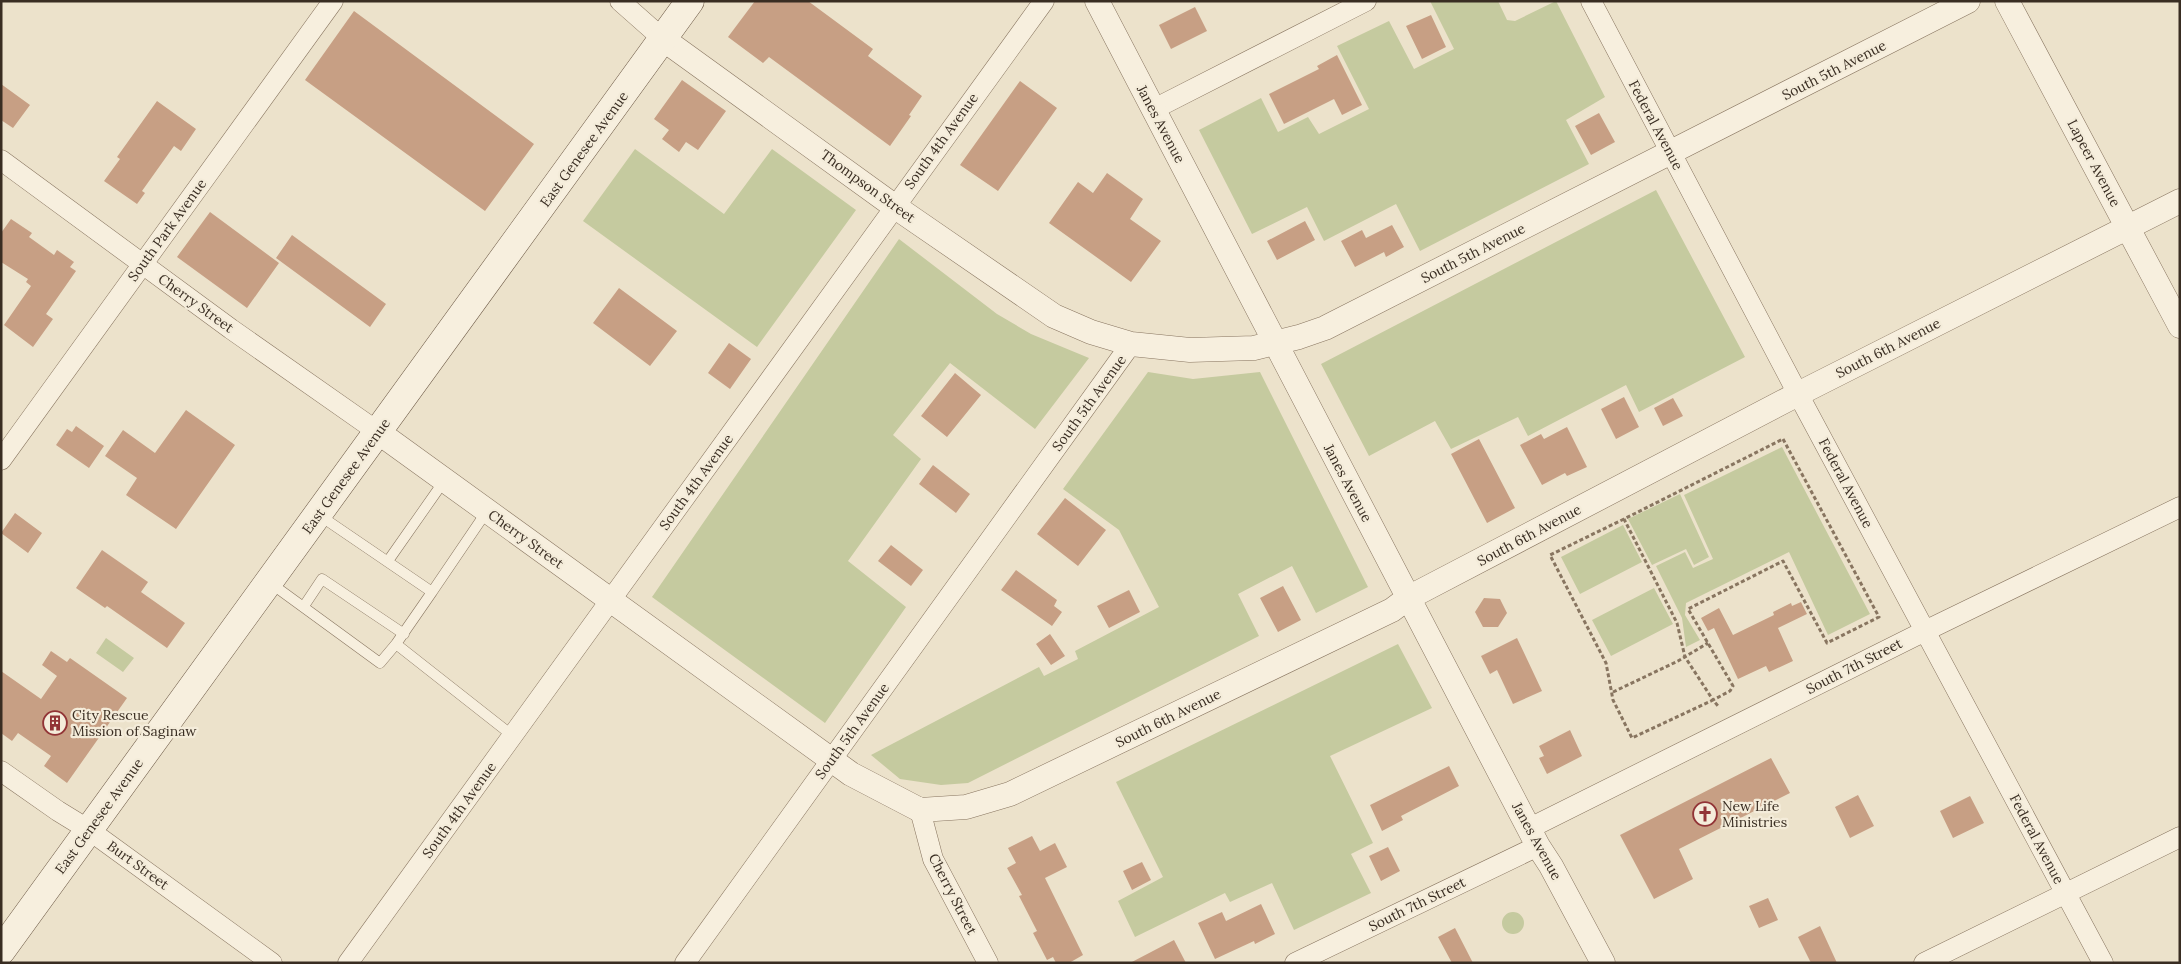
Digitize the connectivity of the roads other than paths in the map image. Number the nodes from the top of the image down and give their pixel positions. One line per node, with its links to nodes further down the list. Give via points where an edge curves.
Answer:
1 (333, 1): 17 (street, South Park Avenue)
2 (620, 1): 10 (street, Thompson Street)
3 (690, 1): 10 (main road, East Genesee Avenue)
4 (1044, 1): 15 (street, South 4th Avenue)
5 (1097, 1): 11 (street, Janes Avenue)
6 (1366, 1): 11 (street)
7 (1591, 1): 12 (street, Federal Avenue)
8 (1968, 1): 12 (street, South 5th Avenue)
9 (2008, 1): 16 (street, Lapeer Avenue)
10 (664, 39): 15 (street, Thompson Street); 22 (main road, East Genesee Avenue)
11 (1154, 109): 19 (street, Janes Avenue)
12 (1671, 154): 19 (street, South 5th Avenue, via 1325,328); 21 (street, Federal Avenue)
13 (1, 160): 17 (street, Cherry Street)
14 (2180, 201): 16 (street, South 6th Avenue)
15 (894, 206): 20 (street, Thompson Street, via 1054,316 1091,332); 32 (street, South 4th Avenue)
16 (2128, 227): 18 (street, Lapeer Avenue); 21 (street, South 6th Avenue)
17 (143, 264): 22 (street, Cherry Street); 23 (street, South Park Avenue)
18 (2180, 326)
19 (1275, 343): 20 (street, South 5th Avenue, via 1228,350); 31 (street, Janes Avenue)
20 (1132, 344): 38 (street, South 5th Avenue)
21 (1798, 394): 31 (street, South 6th Avenue); 34 (street, Federal Avenue)
22 (378, 432): 24 (street, Cherry Street); 27 (main road, East Genesee Avenue)
23 (1, 460)
24 (444, 481): 26 (street, Cherry Street); 28 (lane)
25 (2180, 507): 34 (street, South 7th Street)
26 (487, 512): 30 (lane); 32 (street, Cherry Street)
27 (318, 514): 28 (lane); 29 (main road, East Genesee Avenue)
28 (388, 561): 30 (lane)
29 (269, 582): 33 (lane); 41 (main road, East Genesee Avenue)
30 (432, 592): 35 (lane)
31 (1408, 598): 40 (street, South 6th Avenue, via 1383,614 1010,794 966,807); 42 (street, Janes Avenue)
32 (610, 601): 37 (street, South 4th Avenue); 38 (street, Cherry Street)
33 (304, 606): 35 (lane, via 322,579); 36 (lane, via 380,663)
34 (1926, 631): 42 (street, South 7th Street); 44 (street, Federal Avenue)
35 (404, 634): 36 (lane)
36 (396, 644): 37 (lane)
37 (513, 736): 47 (street, South 4th Avenue)
38 (831, 760): 40 (street, Cherry Street, via 850,774); 48 (street, South 5th Avenue)
39 (1, 771): 41 (street, Burt Street)
40 (920, 810): 49 (street, Cherry Street, via 933,859)
41 (89, 830): 45 (main road, East Genesee Avenue); 46 (street, Burt Street)
42 (1534, 837): 50 (street, South 7th Street); 51 (street, Janes Avenue)
43 (2180, 837): 44 (street)
44 (2065, 893): 52 (street); 53 (street, Federal Avenue)
45 (1, 951)
46 (272, 963)
47 (348, 963)
48 (685, 963)
49 (988, 963)
50 (1295, 963)
51 (1603, 963)
52 (1924, 963)
53 (2102, 963)

